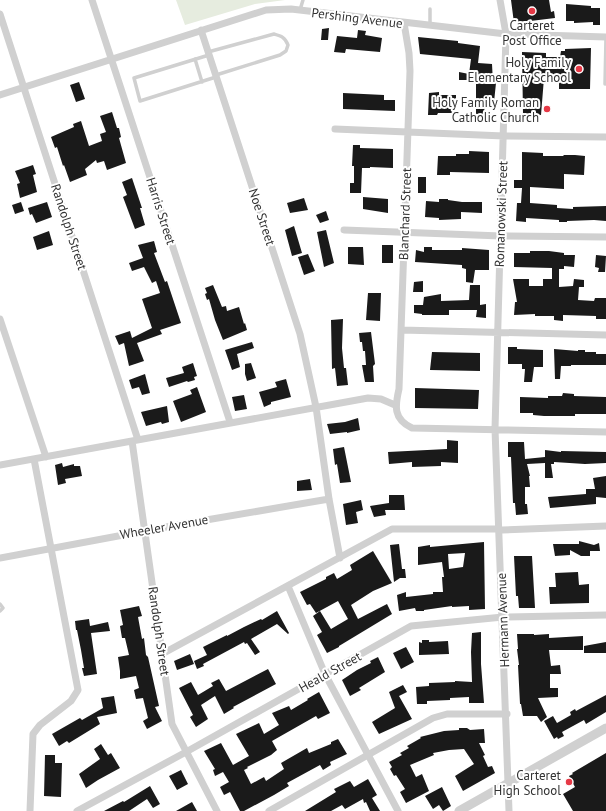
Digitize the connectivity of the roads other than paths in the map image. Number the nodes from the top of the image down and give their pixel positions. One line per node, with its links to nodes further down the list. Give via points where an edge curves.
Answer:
1 (92, 0): 13 (street, Harris Street)
2 (303, 0): 5 (lane)
3 (500, 0): 10 (street, Romanowski Street)
4 (430, 9): 8 (lane)
5 (300, 11): 7 (street, Pershing Avenue); 9 (street, Pershing Avenue, via 266,10)
6 (0, 14): 18 (street, Randolph Street)
7 (404, 23): 8 (street, Pershing Avenue); 21 (street, Blanchard Street, via 410,71)
8 (430, 26): 10 (street, Pershing Avenue)
9 (201, 30): 12 (street, Noe Street); 13 (street, Pershing Avenue)
10 (506, 34): 11 (street, Pershing Avenue); 22 (street, Romanowski Street)
11 (606, 37): 17 (lane)
12 (208, 54): 14 (lane); 15 (street, Noe Street); 15 (lane, via 274,34 281,35 288,45 286,51 280,55)
13 (111, 58): 18 (street, Pershing Avenue); 34 (street, Harris Street)
14 (195, 59): 16 (lane); 16 (lane, via 134,78 140,101)
15 (215, 76): 16 (lane); 33 (street, Noe Street, via 288,293)
16 (202, 82)
17 (605, 84)
18 (24, 87): 19 (street, Pershing Avenue); 37 (street, Randolph Street)
19 (0, 95)
20 (335, 129): 21 (street)
21 (408, 131): 22 (street); 25 (street, Blanchard Street)
22 (504, 136): 23 (street); 26 (street, Romanowski Street)
23 (606, 136)
24 (344, 230): 25 (street)
25 (404, 232): 26 (street); 29 (street, Blanchard Street)
26 (501, 236): 27 (street); 30 (street, Romanowski Street)
27 (606, 237)
28 (0, 319): 38 (street)
29 (401, 330): 30 (street); 32 (street, Blanchard Street, via 399,389)
30 (497, 333): 31 (street); 35 (street, Romanowski Street)
31 (606, 335)
32 (395, 405): 33 (street, via 381,399 368,398); 35 (street, via 399,420 412,428)
33 (316, 407): 34 (street); 41 (street, Noe Street)
34 (230, 422): 37 (street)
35 (496, 429): 36 (street); 43 (street, Hermann Avenue)
36 (606, 432)
37 (135, 440): 38 (street); 44 (street, Randolph Street)
38 (46, 457): 39 (street)
39 (34, 459): 40 (street); 45 (street)
40 (0, 464)
41 (329, 499): 44 (street, Wheeler Avenue); 47 (street, Noe Street)
42 (606, 526): 43 (street)
43 (499, 529): 47 (street, via 392,529); 52 (street, Hermann Avenue)
44 (145, 531): 45 (street, Wheeler Avenue); 53 (street, Randolph Street)
45 (51, 549): 46 (street, Wheeler Avenue); 60 (street, via 78,690 71,701 40,725 34,734)
46 (0, 558)
47 (340, 558): 48 (street)
48 (288, 586): 53 (street); 54 (street)
49 (0, 604): 50 (lane, via 3,608)
50 (0, 610)
51 (606, 615): 52 (street, Heald Street)
52 (503, 617): 54 (street, Heald Street, via 411,626); 55 (street, Hermann Avenue)
53 (162, 654): 57 (street, Randolph Street, via 172,724)
54 (325, 674): 57 (street, Heald Street); 58 (street)
55 (506, 714): 58 (street, via 447,714 433,718); 59 (street, Hermann Avenue)
56 (606, 728): 59 (street)
57 (186, 752): 61 (street, Heald Street); 62 (street, Randolph Street)
58 (369, 755): 63 (street); 64 (street)
59 (509, 782): 65 (street); 66 (street, Hermann Avenue)
60 (30, 811)
61 (77, 811)
62 (217, 811)
63 (269, 811)
64 (398, 811)
65 (459, 811)
66 (509, 811)

